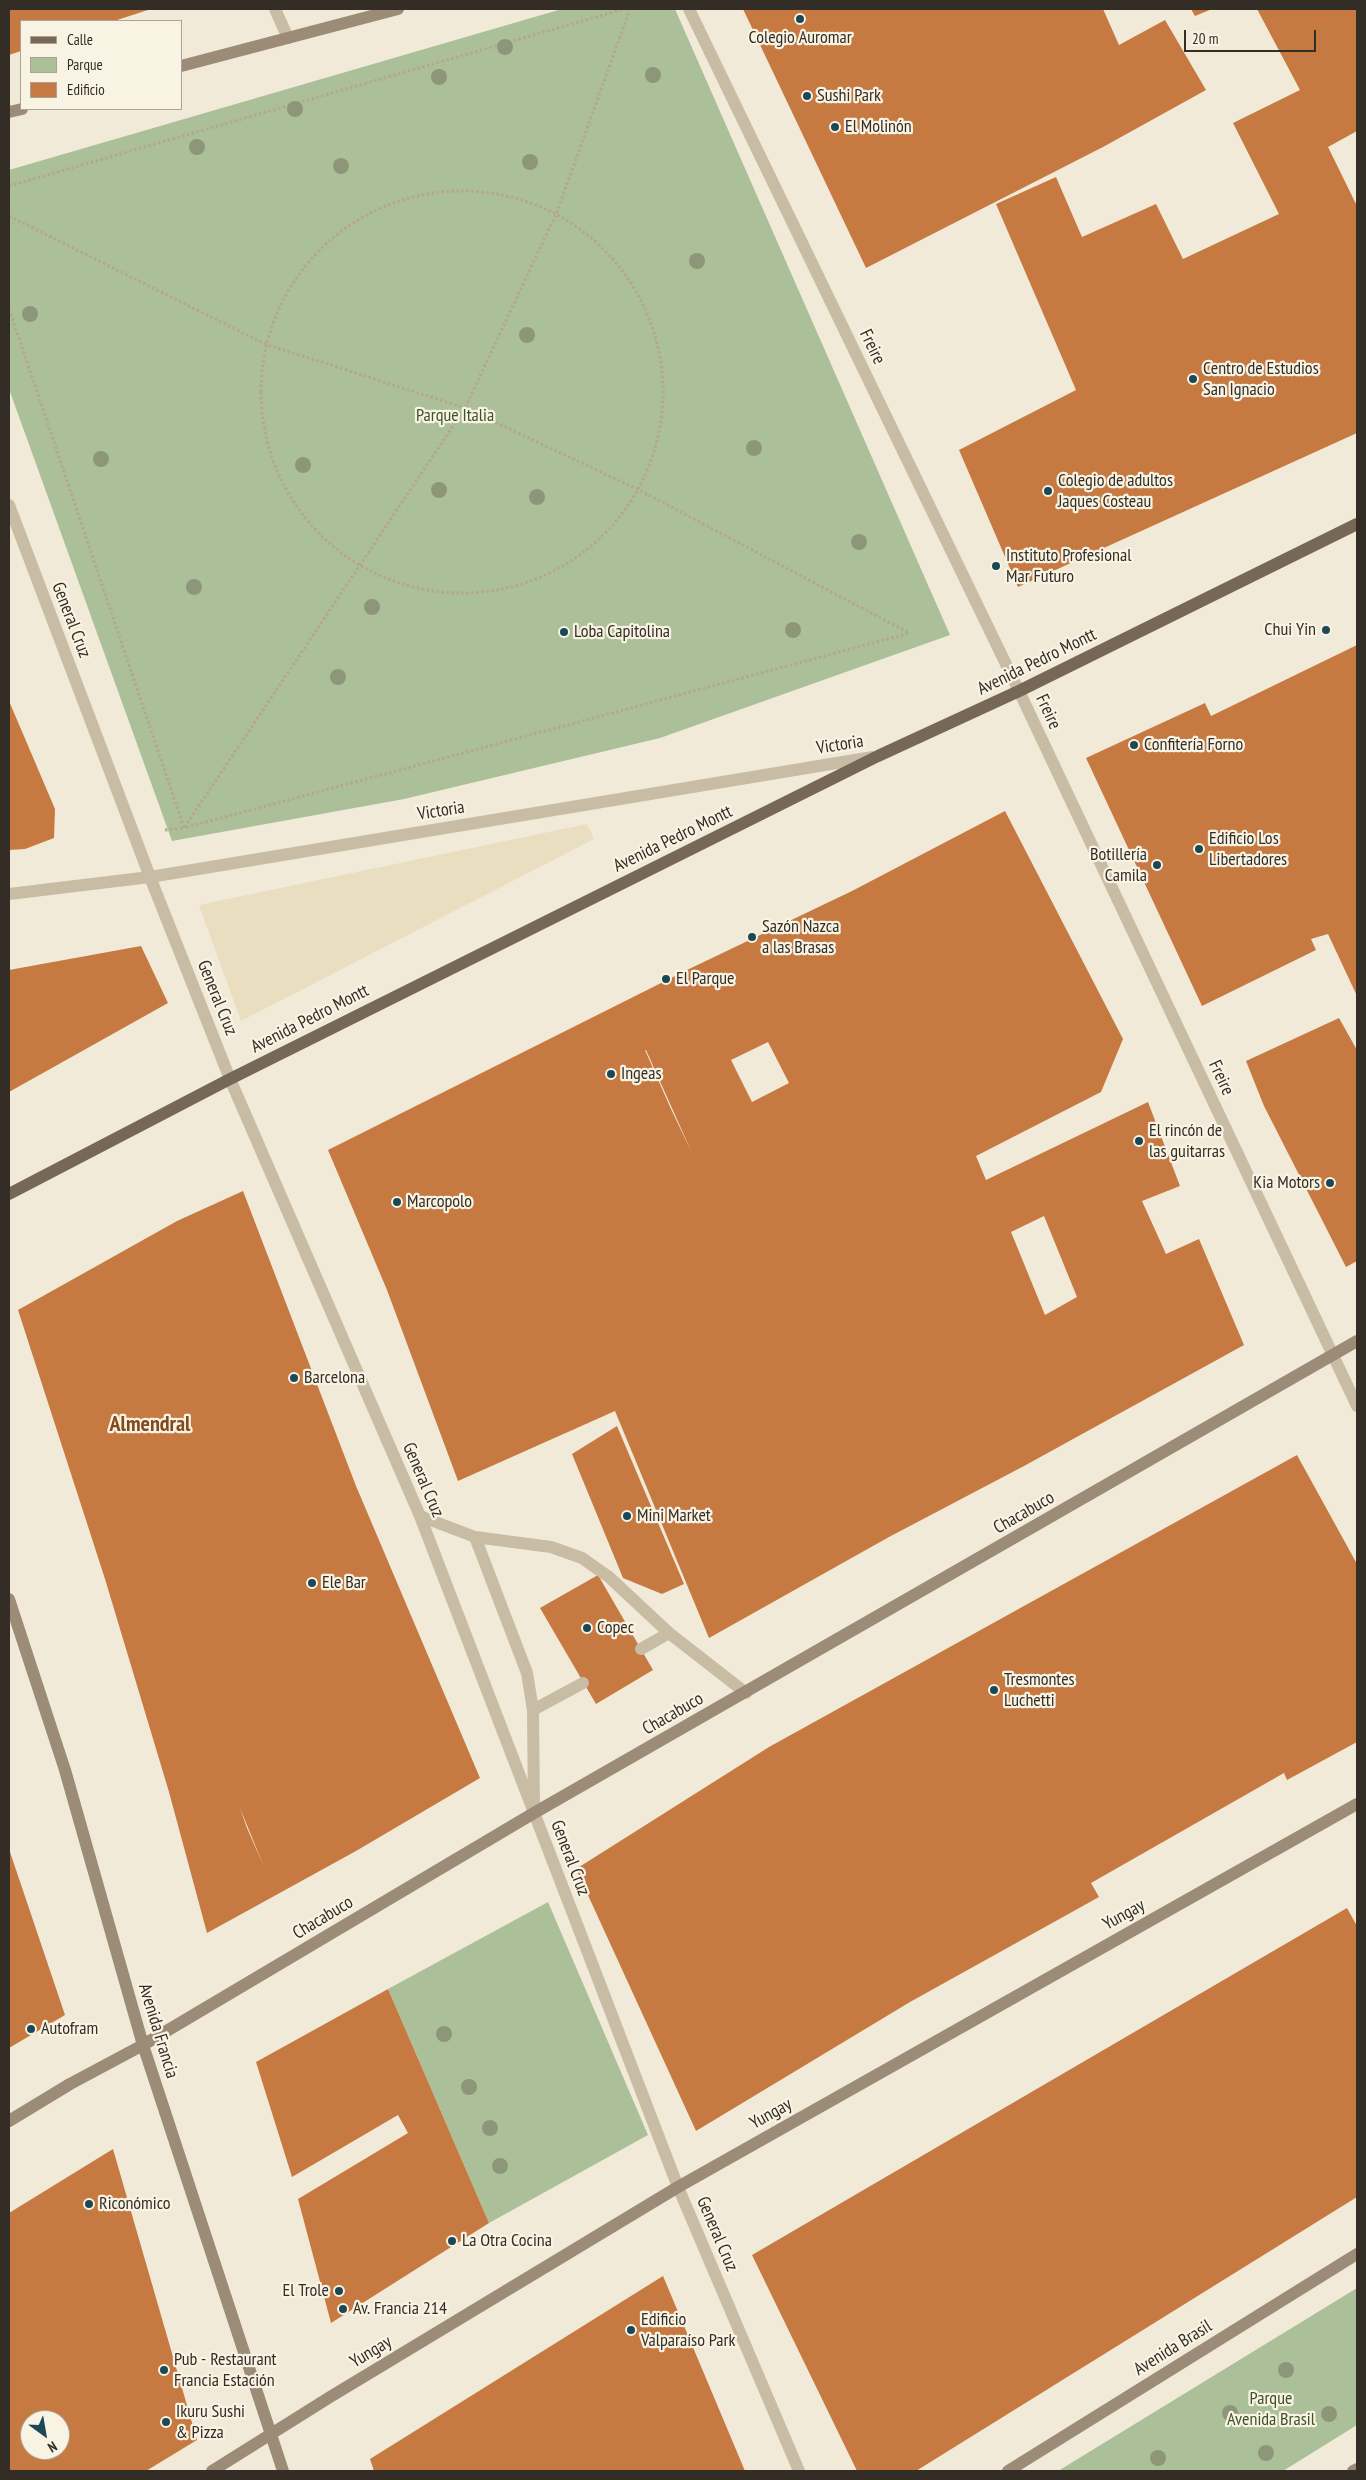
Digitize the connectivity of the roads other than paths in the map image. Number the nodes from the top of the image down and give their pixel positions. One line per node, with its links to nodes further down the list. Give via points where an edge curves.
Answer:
1 (275, 9): 4 (street)
2 (398, 9): 4 (street)
3 (689, 9): 8 (street, Freire)
4 (288, 38): 5 (street)
5 (182, 66)
6 (9, 505): 10 (street, General Cruz)
7 (1357, 524): 8 (main road, Avenida Pedro Montt)
8 (1019, 691): 9 (main road, Avenida Pedro Montt); 15 (street, Freire)
9 (878, 756): 10 (street, Victoria); 12 (main road, Avenida Pedro Montt)
10 (150, 878): 11 (street, Victoria); 12 (street, General Cruz)
11 (9, 894)
12 (230, 1079): 13 (main road, Avenida Pedro Montt); 17 (street, General Cruz)
13 (9, 1194)
14 (1357, 1341): 15 (street, Chacabuco)
15 (1333, 1356): 16 (street, Freire); 23 (street, Chacabuco)
16 (1357, 1406)
17 (420, 1516): 18 (street); 26 (street, General Cruz)
18 (475, 1537): 20 (street, via 551,1547 582,1558 609,1577); 24 (street, via 527,1673)
19 (9, 1599): 27 (street, Avenida Francia, via 65,1770)
20 (669, 1633): 21 (street); 23 (street)
21 (641, 1649)
22 (583, 1683): 24 (street)
23 (746, 1693): 26 (street, Chacabuco)
24 (533, 1710): 26 (street)
25 (1357, 1804): 29 (street, Yungay)
26 (534, 1813): 27 (street, Chacabuco); 29 (street, General Cruz)
27 (143, 2045): 28 (street, Chacabuco); 31 (street, Avenida Francia)
28 (9, 2121)
29 (678, 2187): 31 (street, Yungay); 35 (street, General Cruz)
30 (1357, 2254): 36 (street, Avenida Brasil)
31 (271, 2433): 33 (street, Yungay); 34 (street, Avenida Francia)
32 (1357, 2469): 37 (street)
33 (212, 2471)
34 (283, 2471)
35 (799, 2471)
36 (1008, 2471)
37 (1353, 2471)

